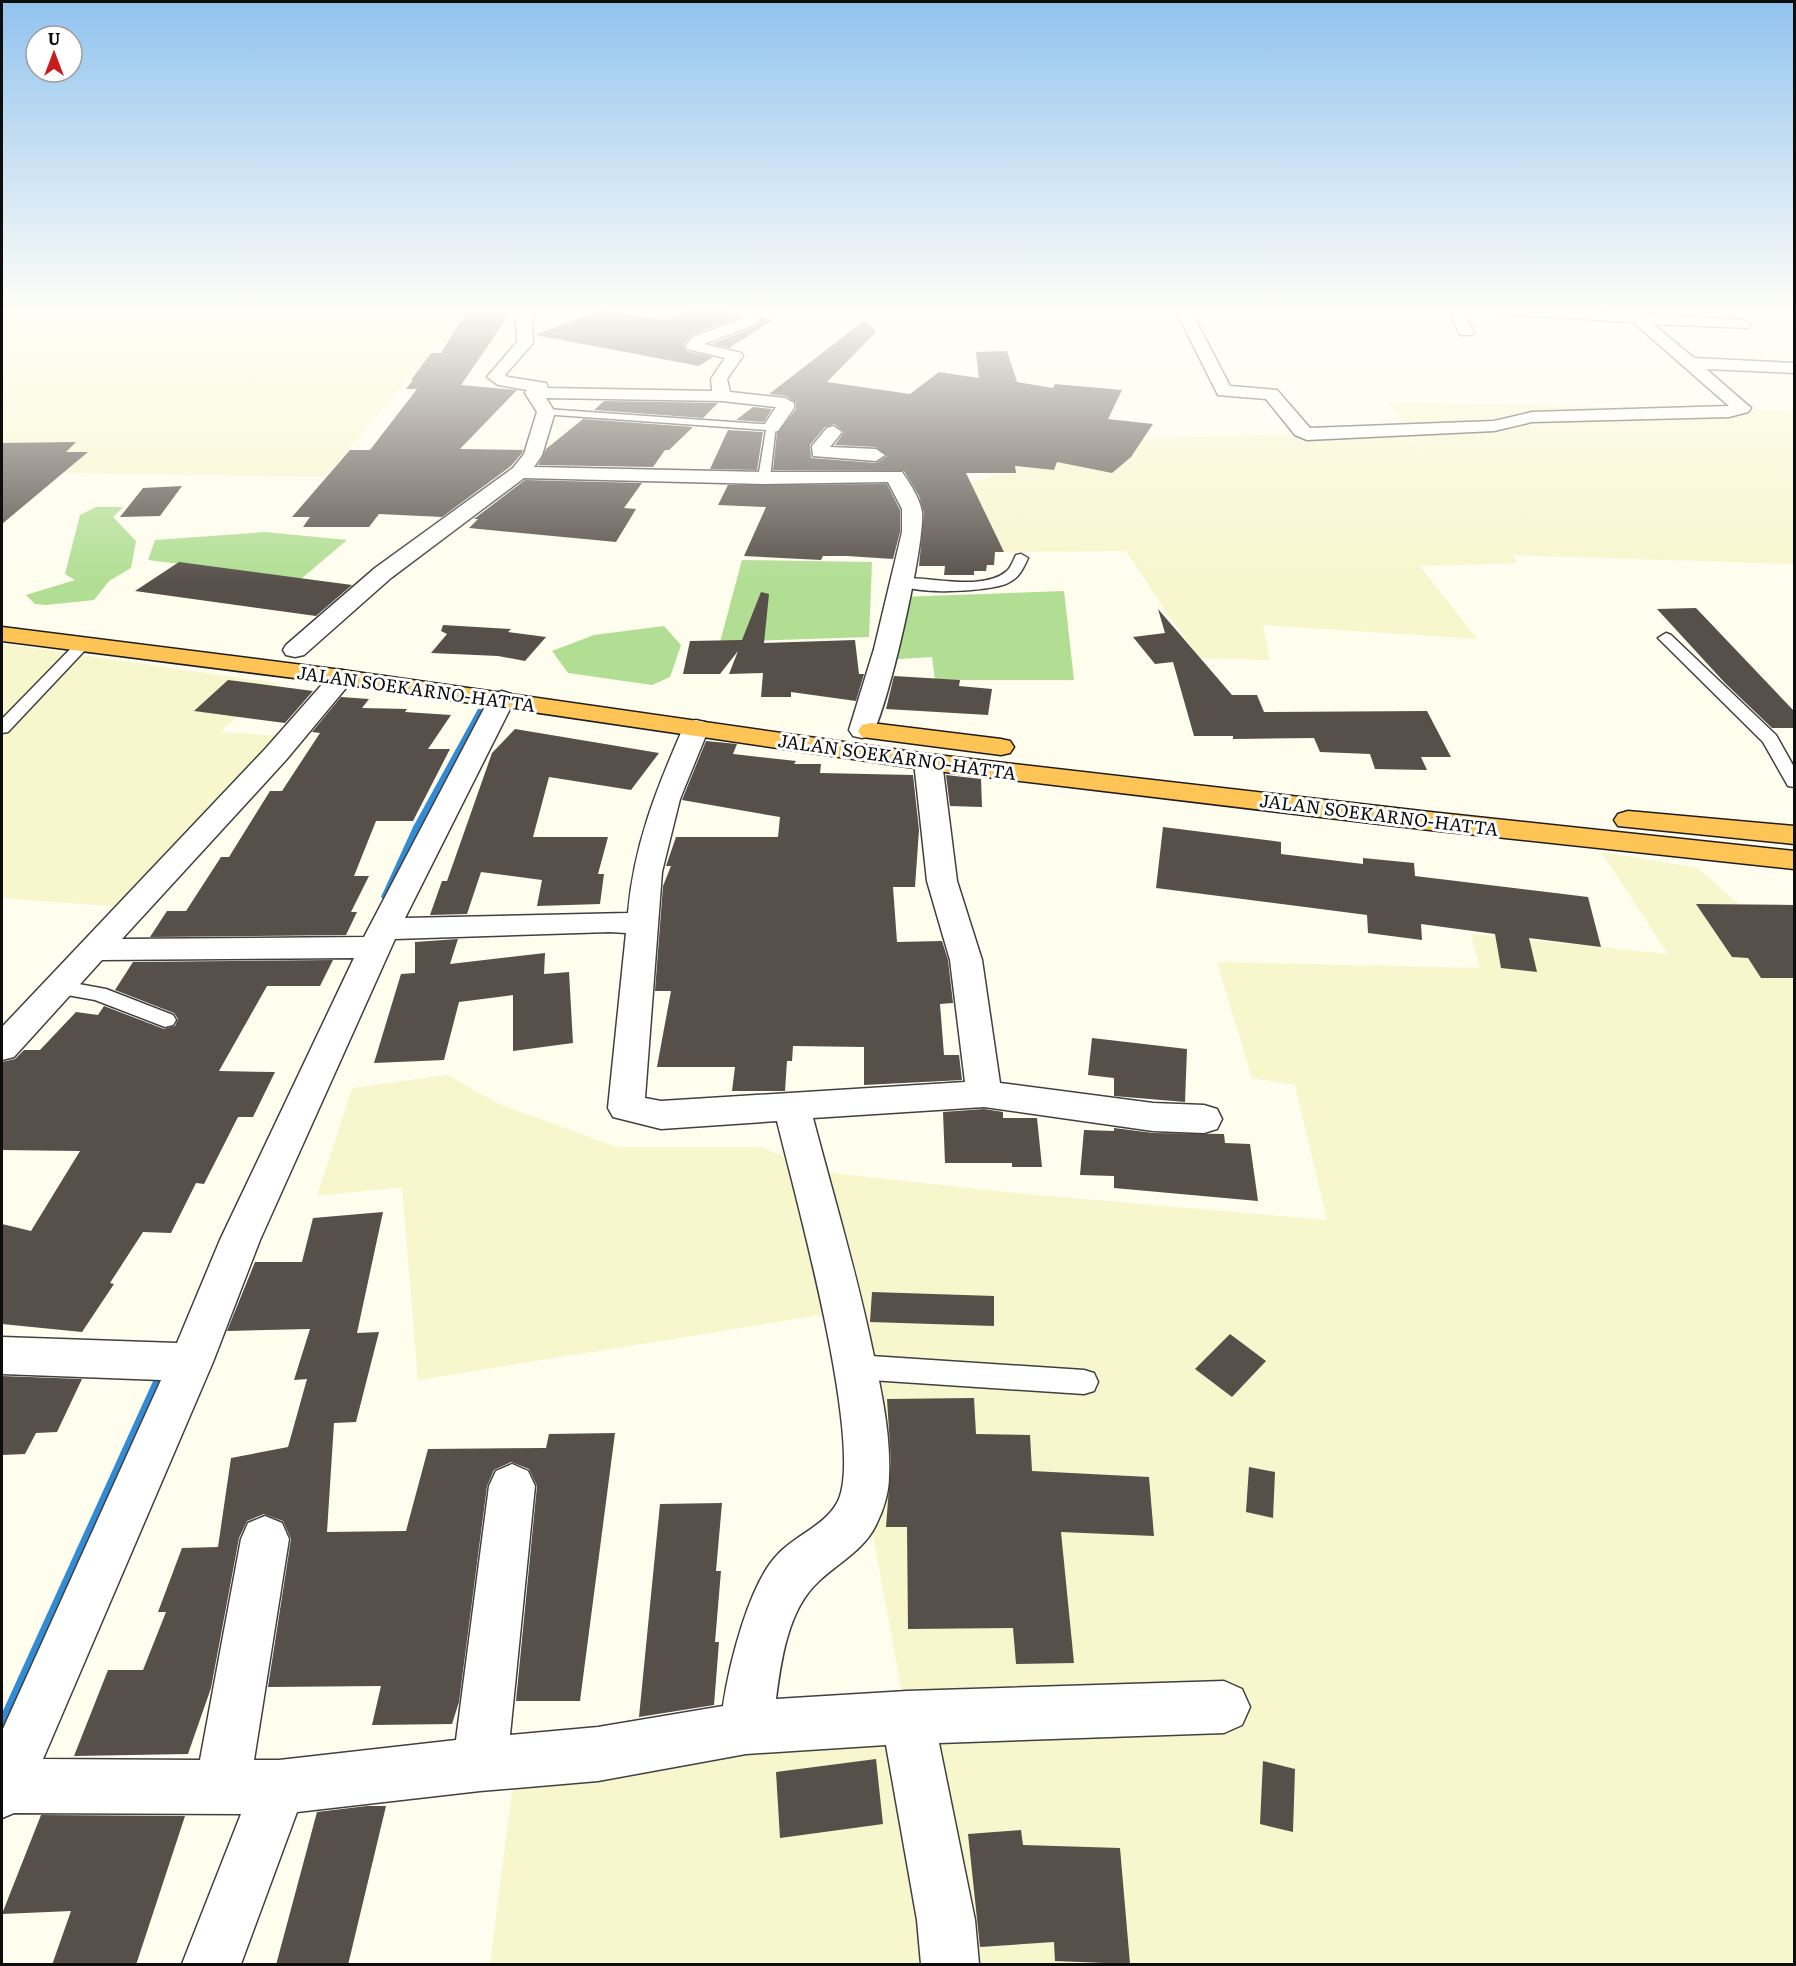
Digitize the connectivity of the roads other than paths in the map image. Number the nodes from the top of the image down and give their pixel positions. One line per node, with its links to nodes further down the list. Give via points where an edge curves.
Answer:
1 (539, 401): 5 (street)
2 (764, 401): 6 (street, via 784,403 785,408)
3 (1276, 401): 4 (street, via 1306,434 1494,426 1532,417 1729,412 1742,408)
4 (1733, 401)
5 (546, 412): 6 (lane); 8 (street, via 533,455)
6 (772, 427): 10 (lane)
7 (833, 432): 9 (street, via 820,452 885,457 892,463)
8 (519, 472): 10 (street); 17 (street, via 383,573)
9 (895, 476): 10 (street); 12 (street, via 914,516)
10 (764, 478)
11 (1021, 558): 12 (lane, via 1014,574 987,585 955,587)
12 (903, 582): 22 (street)
13 (2, 611): 17 (highway, JALAN SOEKARNO-HATTA)
14 (2, 634): 16 (highway, JALAN SOEKARNO-HATTA)
15 (1666, 638): 24 (lane, via 1770,739)
16 (83, 644): 18 (highway, JALAN SOEKARNO-HATTA); 20 (lane)
17 (295, 650): 19 (highway, JALAN SOEKARNO-HATTA)
18 (342, 677): 19 (highway, JALAN SOEKARNO-HATTA, via 456,694); 29 (street, via 276,754)
19 (490, 688): 21 (highway, JALAN SOEKARNO-HATTA); 22 (highway, JALAN SOEKARNO-HATTA); 28 (street)
20 (2, 728)
21 (696, 728): 23 (highway, JALAN SOEKARNO-HATTA); 27 (street, via 666,799 647,872)
22 (862, 730): 25 (highway, JALAN SOEKARNO-HATTA, via 1283,783)
23 (928, 762): 26 (highway, JALAN SOEKARNO-HATTA); 33 (street, via 942,881 966,960)
24 (1794, 782)
25 (1794, 835)
26 (1794, 860)
27 (643, 924): 28 (street, via 610,922); 34 (street, via 626,1108 661,1114)
28 (366, 943): 29 (street); 37 (street, via 240,1240)
29 (93, 950): 30 (street)
30 (57, 987): 31 (lane, via 99,994); 32 (street)
31 (165, 1020)
32 (2, 1048)
33 (984, 1094): 34 (street); 35 (street, via 1154,1117)
34 (791, 1106): 38 (street)
35 (1204, 1119)
36 (2, 1355): 37 (street)
37 (168, 1362): 48 (street)
38 (856, 1367): 39 (lane); 44 (street, via 868,1470 859,1512 792,1574 768,1618 754,1665)
39 (1084, 1382)
40 (512, 1486): 45 (street)
41 (265, 1539): 46 (street)
42 (1224, 1707): 43 (street)
43 (907, 1717): 44 (street); 50 (street, via 946,1920)
44 (746, 1728): 45 (street, via 598,1754)
45 (480, 1764): 47 (street)
46 (222, 1787): 47 (street); 48 (street)
47 (279, 1787): 49 (street)
48 (2, 1788)
49 (212, 1965)
50 (950, 1965)

